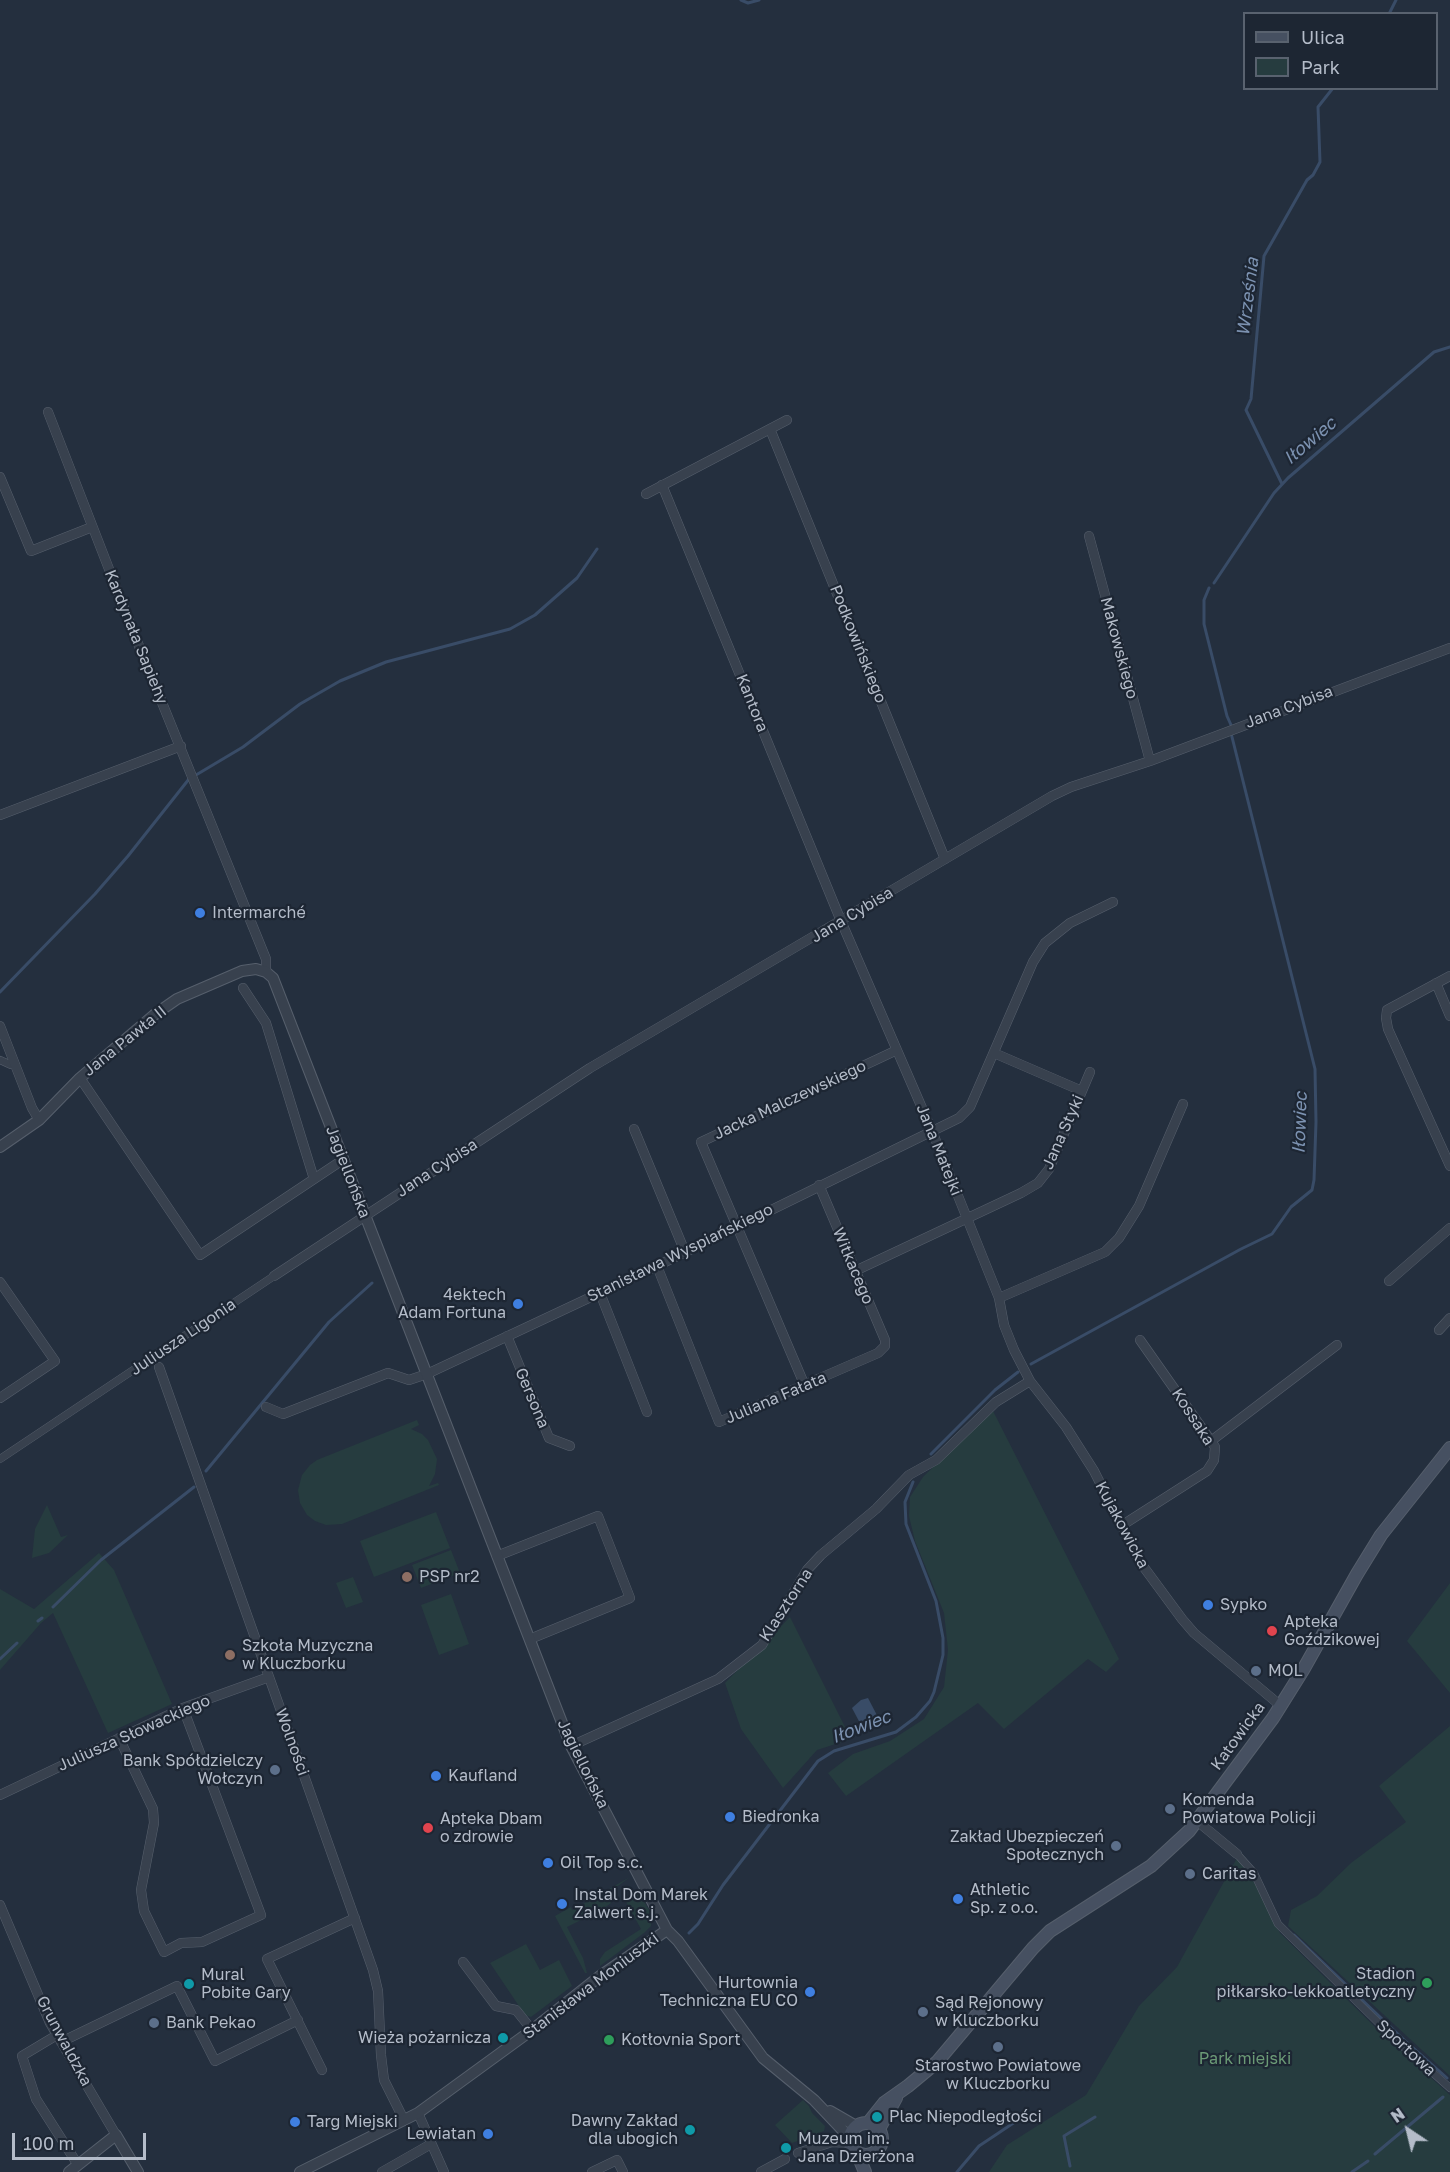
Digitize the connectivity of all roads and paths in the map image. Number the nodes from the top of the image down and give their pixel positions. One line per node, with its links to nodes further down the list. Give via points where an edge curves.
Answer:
1 (48, 412): 7 (street, Kardynała Sapiehy)
2 (787, 420): 3 (street)
3 (770, 429): 5 (street); 13 (street, Podkowińskiego)
4 (0, 477): 7 (street, via 31,551)
5 (662, 486): 6 (street); 15 (street, Kantora)
6 (646, 494)
7 (92, 527): 10 (street, Kardynała Sapiehy)
8 (1089, 536): 11 (street, Makowskiego)
9 (1450, 648): 11 (street, Jana Cybisa)
10 (181, 746): 12 (street); 16 (street, Kardynała Sapiehy, via 266,959)
11 (1150, 761): 13 (street, Jana Cybisa, via 1052,796)
12 (0, 815)
13 (945, 859): 15 (street, Jana Cybisa)
14 (1113, 902): 23 (street, Stanisława Wyspiańskiego, via 1070,923 1045,944 1033,962)
15 (841, 921): 22 (street, Jana Matejki); 38 (street, Jana Cybisa, via 590,1068)
16 (267, 972): 27 (street, Jana Pawła II, via 242,971 177,999); 34 (street, Jagiellońska, via 276,985)
17 (1450, 976): 18 (street)
18 (1436, 983): 20 (street); 35 (street, via 1387,1010 1386,1018)
19 (243, 988): 36 (street, via 266,1023)
20 (1450, 1016)
21 (0, 1026): 25 (street)
22 (897, 1050): 32 (street, Jana Matejki); 40 (street, Jacka Malczewskiego, via 701,1142)
23 (994, 1053): 28 (street); 32 (street, Stanisława Wyspiańskiego, via 970,1107 959,1118)
24 (0, 1060): 25 (street)
25 (14, 1063): 30 (street)
26 (1090, 1072): 28 (street, Jana Styki)
27 (80, 1078): 30 (street, Jana Pawła II); 36 (street, via 201,1255)
28 (1082, 1090): 39 (street, Jana Styki, via 1049,1169 1038,1183)
29 (1183, 1104): 49 (street, via 1139,1206 1119,1238 1105,1252)
30 (39, 1120): 33 (street, Jana Pawła II)
31 (634, 1129): 42 (street)
32 (932, 1131): 37 (street, Stanisława Wyspiańskiego); 39 (street, Jana Matejki)
33 (0, 1147)
34 (344, 1160): 36 (street); 38 (street, Jagiellońska)
35 (1450, 1166)
36 (314, 1179)
37 (819, 1185): 40 (street, Stanisława Wyspiańskiego); 44 (street, Witkacego)
38 (365, 1215): 45 (street, Juliusza Ligonia); 57 (street, Jagiellońska)
39 (966, 1218): 44 (street, Jana Styki); 49 (street, Jana Matejki)
40 (736, 1226): 42 (street, Stanisława Wyspiańskiego); 59 (street)
41 (1450, 1228): 46 (street)
42 (685, 1252): 43 (street, Stanisława Wyspiańskiego)
43 (657, 1266): 48 (street, Stanisława Wyspiańskiego); 59 (street, Juliana Fałata, via 719,1422)
44 (855, 1271): 55 (street, Witkacego)
45 (274, 1276): 66 (street, Juliusza Ligonia)
46 (1389, 1281)
47 (0, 1282): 60 (street, via 55,1361)
48 (600, 1293): 52 (street, Stanisława Wyspiańskiego); 62 (street)
49 (999, 1298): 58 (street, Jana Matejki, via 1004,1325)
50 (1450, 1318): 51 (street)
51 (1439, 1330)
52 (507, 1336): 57 (street, Stanisława Wyspiańskiego); 64 (street, Gersona, via 549,1438)
53 (1140, 1340): 63 (street, Kossaka)
54 (1337, 1345): 63 (street)
55 (885, 1346): 59 (street, Juliana Fałata, via 878,1353)
56 (159, 1367): 70 (street, Wolności)
57 (427, 1374): 61 (street, via 409,1380 388,1374 283,1414); 68 (street, Jagiellońska)
58 (1030, 1381): 67 (street, Kujakowicka, via 1094,1471); 74 (street, Klasztorna, via 996,1402 936,1460 909,1475 821,1555 807,1570 762,1645 718,1679)
59 (805, 1386)
60 (0, 1398)
61 (266, 1407)
62 (648, 1412)
63 (1211, 1441): 67 (street, Kossaka, via 1215,1447 1214,1460 1207,1471)
64 (570, 1446)
65 (1450, 1448): 71 (main road, Katowicka, via 1381,1534)
66 (0, 1459)
67 (1121, 1526): 71 (street, Kujakowicka, via 1140,1562 1194,1633)
68 (497, 1556): 69 (street, Jagiellońska); 69 (street, via 598,1516 630,1598)
69 (530, 1639): 74 (street, Jagiellońska)
70 (269, 1677): 72 (street, Juliusza Słowackiego); 79 (street, Wolności)
71 (1281, 1706): 76 (main road, Katowicka)
72 (183, 1708): 73 (street, Juliusza Słowackiego); 73 (street, via 261,1915 202,1942 182,1943 164,1952 144,1911 141,1890 154,1823 153,1809)
73 (119, 1738): 75 (street, Juliusza Słowackiego)
74 (571, 1746): 80 (street, Jagiellońska)
75 (0, 1795)
76 (1197, 1821): 77 (street, Sportowa); 90 (main road, Katowicka, via 1151,1866 1044,1937 946,2051)
77 (1237, 1854): 86 (street, Sportowa, via 1254,1873 1278,1924)
78 (0, 1905): 84 (street, Grunwaldzka)
79 (355, 1918): 82 (street, via 267,1959); 89 (street, Wolności, via 378,1991 384,2080)
80 (667, 1930): 83 (street, Stanisława Moniuszki); 87 (street, Jagiellońska, via 764,2058)
81 (463, 1962): 83 (street, via 496,2006 516,2010)
82 (298, 2020): 84 (street, via 215,2061 177,1986); 85 (street)
83 (532, 2030): 88 (street, Stanisława Moniuszki)
84 (59, 2038): 91 (street, Grunwaldzka); 97 (street, via 22,2056 36,2099)
85 (322, 2070)
86 (1450, 2088)
87 (820, 2105): 90 (street, Jagiellońska); 93 (street, Jagiellońska)
88 (418, 2113): 89 (street, Stanisława Moniuszki); 92 (street)
89 (404, 2120): 99 (street, Stanisława Moniuszki)
90 (867, 2126): 93 (main road); 95 (main road, via 883,2139)
91 (116, 2135): 97 (street); 98 (street, Grunwaldzka)
92 (431, 2144): 100 (street); 101 (street)
93 (852, 2145): 94 (street, via 832,2142); 95 (main road, via 866,2156); 105 (main road)
94 (798, 2153)
95 (876, 2153): 106 (main road)
96 (785, 2159): 104 (street)
97 (73, 2169)
98 (138, 2172)
99 (300, 2172)
100 (382, 2172)
101 (444, 2172)
102 (592, 2172): 103 (street, via 617,2160)
103 (623, 2172)
104 (761, 2172)
105 (865, 2172)
106 (873, 2172)

